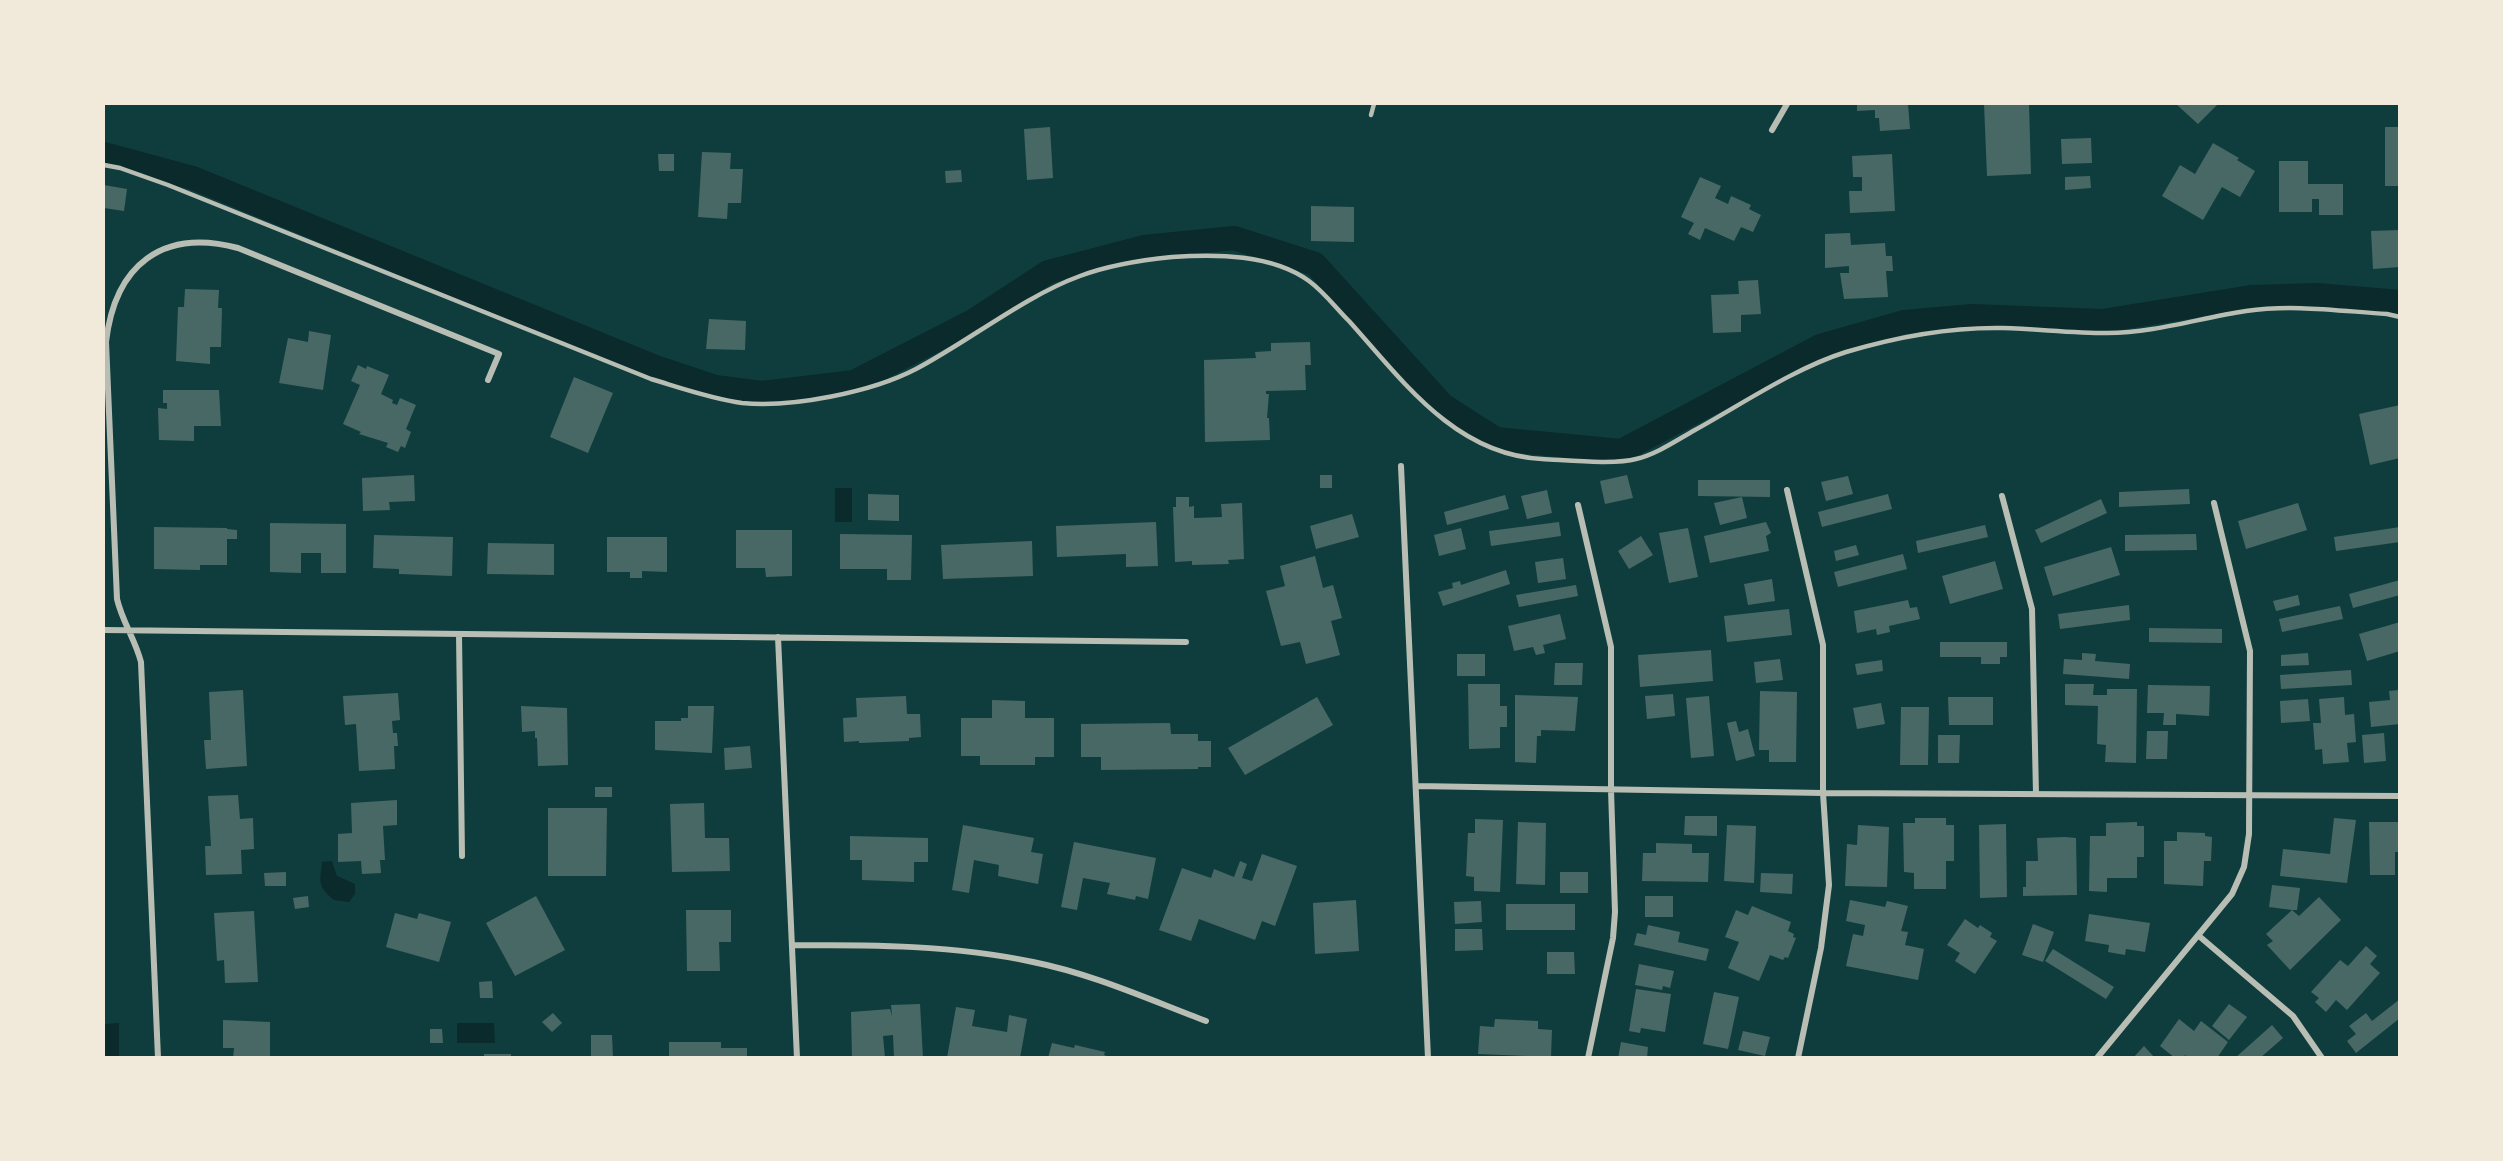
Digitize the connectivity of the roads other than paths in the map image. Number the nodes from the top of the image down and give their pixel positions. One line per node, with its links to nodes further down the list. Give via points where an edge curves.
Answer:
1 (1374, 104): 3 (lane)
2 (1787, 104): 4 (street)
3 (1371, 115)
4 (1772, 130)
5 (104, 165): 6 (lane, via 168,185 651,379 744,403 838,396 912,371 1053,288 1081,276 1135,262 1172,258 1248,259 1306,279 1335,306 1401,382 1462,434 1493,450 1529,459 1634,460 1818,362 1881,343 1952,329 2149,331 2273,308)
6 (2400, 316)
7 (488, 380): 14 (street, via 499,354 238,248 187,244 148,258 133,269 121,286 106,342 117,599)
8 (1401, 466): 18 (street)
9 (1787, 490): 20 (street, via 1823,645)
10 (2002, 496): 21 (street, via 2032,609)
11 (2214, 503): 22 (street, via 2250,651)
12 (1578, 505): 19 (street, via 1611,647)
13 (104, 630): 14 (street)
14 (128, 630): 15 (street); 28 (street, via 141,662)
15 (459, 634): 16 (street); 24 (street)
16 (778, 637): 17 (street); 26 (street)
17 (1186, 642)
18 (1417, 786): 19 (street); 30 (street)
19 (1611, 790): 20 (street); 31 (street, via 1614,930)
20 (1823, 793): 21 (street); 32 (street, via 1829,885 1821,948)
21 (2036, 794): 22 (street)
22 (2249, 794): 23 (street); 25 (street, via 2244,867 2232,894)
23 (2400, 796)
24 (462, 856)
25 (2199, 936): 33 (street); 34 (street, via 2293,1016)
26 (792, 945): 27 (street, via 908,946 1035,962); 29 (street)
27 (1206, 1021)
28 (158, 1058)
29 (797, 1058)
30 (1428, 1058)
31 (1588, 1058)
32 (1798, 1058)
33 (2097, 1058)
34 (2322, 1058)

